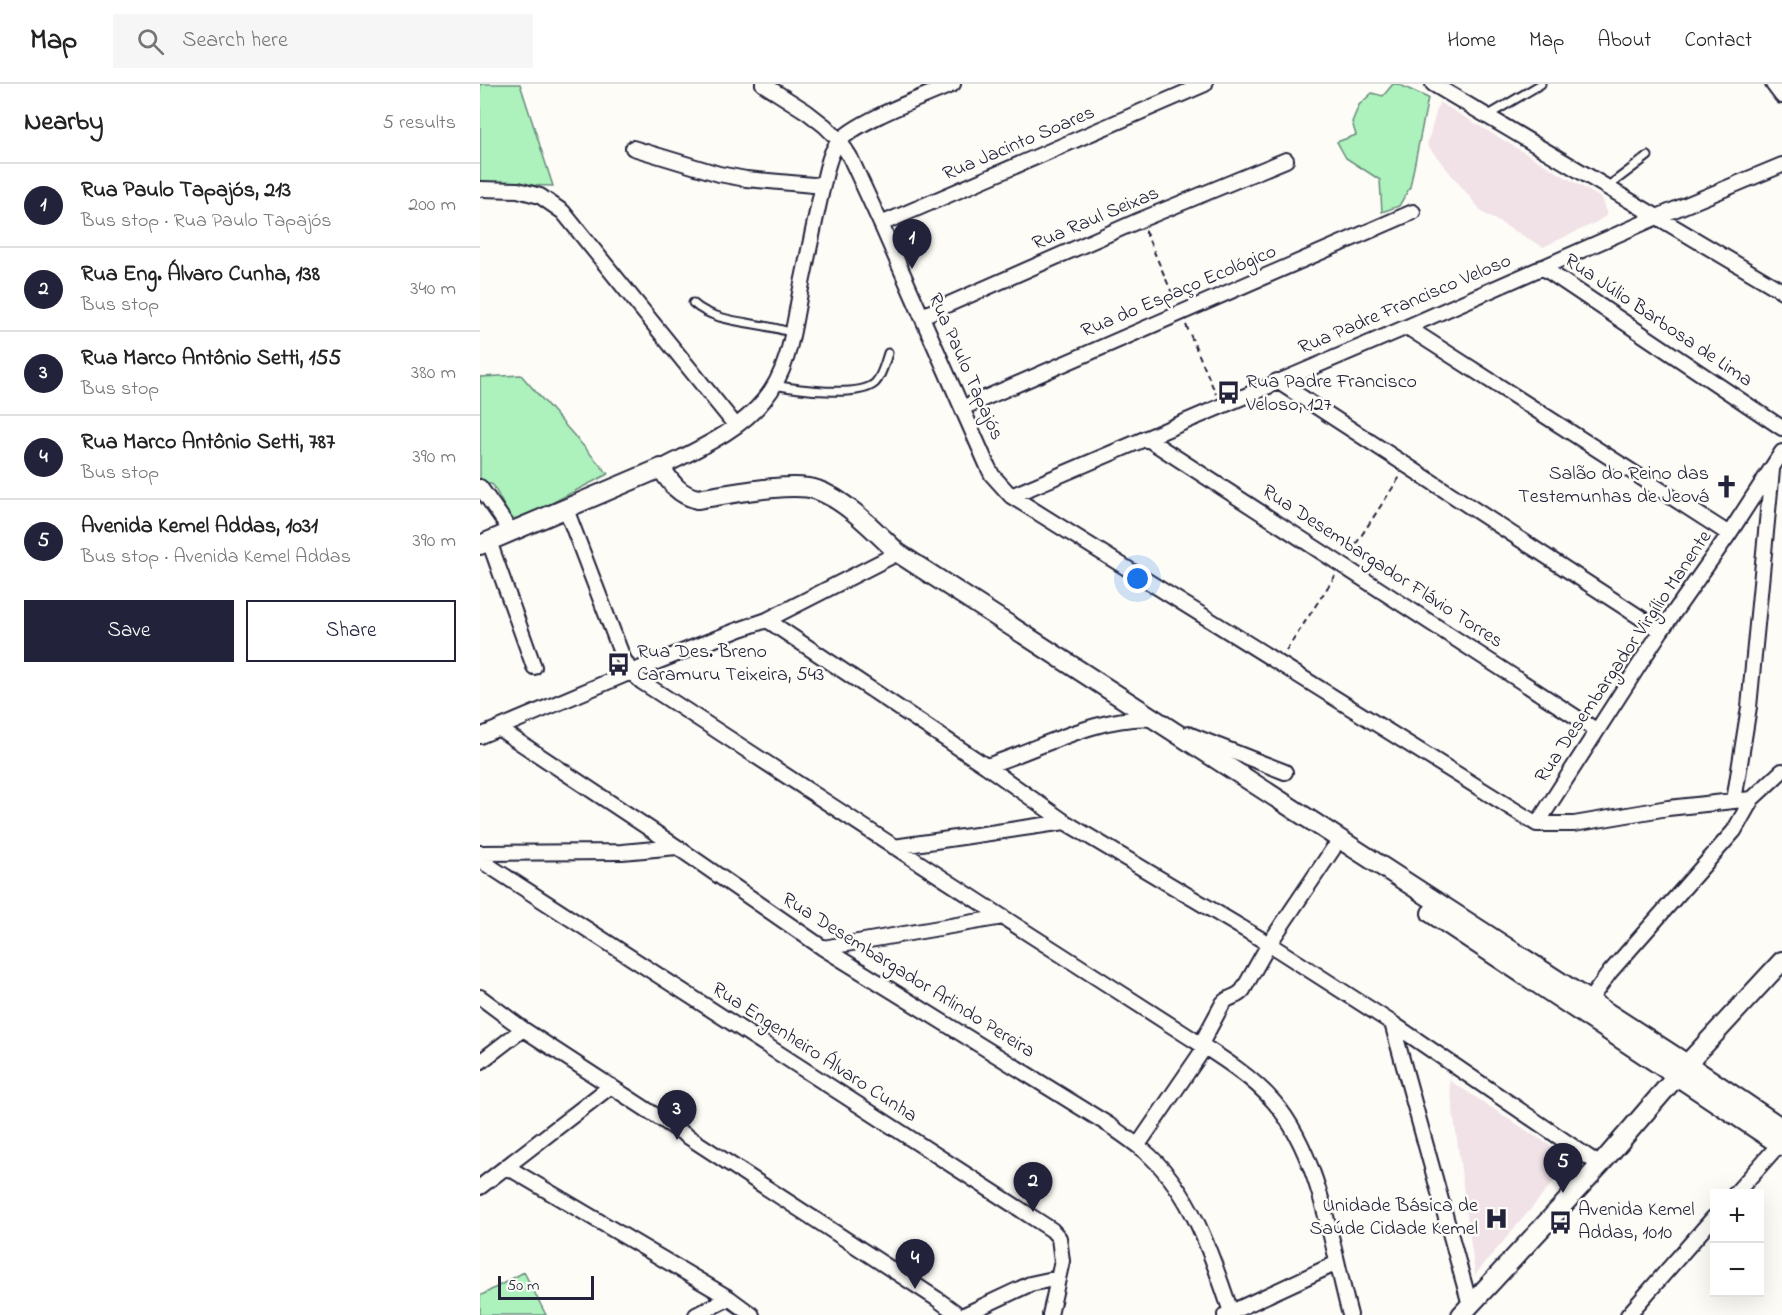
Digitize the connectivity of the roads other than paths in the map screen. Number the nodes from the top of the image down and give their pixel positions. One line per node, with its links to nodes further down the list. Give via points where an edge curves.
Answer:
1 (763, 84): 9 (street, Rua Paulo Tapajós, via 807,112)
2 (953, 84): 9 (street, via 862,124)
3 (1205, 84): 19 (street, Rua Jacinto Soares)
4 (1432, 84): 8 (street)
5 (1541, 84): 8 (lane)
6 (1773, 84): 7 (street)
7 (1782, 96)
8 (1487, 116): 15 (street)
9 (839, 140): 14 (street); 19 (street, Rua Paulo Tapajós)
10 (633, 148): 14 (street, via 719,174)
11 (1648, 156): 15 (lane)
12 (1287, 160): 23 (street, Rua Raul Seixas)
13 (1782, 165): 18 (street, Rua Padre Francisco Veloso)
14 (823, 184): 25 (street)
15 (1607, 187): 18 (street)
16 (480, 189): 30 (street, via 518,190 540,196 563,212)
17 (1413, 212): 29 (street, Rua do Espaço Ecológico)
18 (1657, 217): 20 (street, Rua Padre Francisco Veloso); 21 (street)
19 (881, 224): 23 (street, Rua Paulo Tapajós)
20 (1542, 267): 24 (street, Rua Padre Francisco Veloso); 31 (street, Rua Júlio Barbosa de Lima)
21 (1782, 291)
22 (693, 303): 25 (lane, via 710,314)
23 (922, 316): 29 (street, Rua Paulo Tapajós)
24 (1407, 327): 27 (street, Rua Padre Francisco Veloso); 40 (street)
25 (792, 333): 28 (street)
26 (888, 353): 28 (lane, via 878,380 869,387 836,392)
27 (1277, 381): 32 (street, Rua Padre Francisco Veloso); 44 (street)
28 (774, 385): 30 (street)
29 (962, 408): 37 (street, Rua Paulo Tapajós, via 992,475)
30 (736, 426): 34 (street)
31 (1782, 428)
32 (1146, 438): 37 (street, Rua Padre Francisco Veloso); 50 (street, Rua Desembargador Flávio Torres)
33 (1782, 452): 35 (street, Rua Desembargador Virgílio Manente)
34 (661, 468): 38 (street); 42 (street, via 674,487 697,499 778,488 818,490 847,507 878,534)
35 (1772, 469): 40 (street, Rua Desembargador Virgílio Manente); 56 (street, via 1749,707)
36 (480, 487): 39 (street)
37 (1011, 496): 58 (street, Rua Paulo Tapajós)
38 (566, 508): 39 (street); 46 (street, via 614,638)
39 (511, 531): 41 (street)
40 (1729, 534): 44 (street, Rua Desembargador Virgílio Manente)
41 (484, 543): 45 (street)
42 (892, 555): 43 (street); 47 (street); 48 (street)
43 (767, 620): 46 (street); 52 (street)
44 (1661, 631): 50 (street, Rua Desembargador Virgílio Manente)
45 (534, 667)
46 (631, 672): 49 (street); 60 (street)
47 (1131, 719): 48 (street); 52 (street, via 1072,734); 61 (street)
48 (1152, 719): 54 (street); 69 (street)
49 (498, 728): 51 (street); 59 (street, Rua Desembargador Arlindo Pereira)
50 (1596, 730): 58 (street, Rua Desembargador Virgílio Manente)
51 (480, 736)
52 (986, 766): 57 (street)
53 (1782, 771): 55 (street)
54 (1285, 772)
55 (1752, 799): 56 (street); 69 (street, via 1734,831)
56 (1734, 801): 58 (street, via 1574,824)
57 (1065, 822): 60 (street); 65 (street)
58 (1537, 824)
59 (676, 847): 62 (street, via 622,852); 66 (street, Rua Desembargador Arlindo Pereira)
60 (894, 847): 64 (street)
61 (1333, 849): 65 (street); 69 (street)
62 (480, 853)
63 (480, 860): 84 (street, Rua Engenheiro Álvaro Cunha, via 1052,1230 1062,1249)
64 (1003, 917): 66 (street); 72 (street)
65 (1269, 944): 70 (street); 72 (street, via 1241,993 1223,1003)
66 (823, 948): 77 (street, Rua Desembargador Arlindo Pereira)
67 (1782, 962): 74 (street)
68 (480, 997): 71 (street)
69 (1584, 1007): 74 (street)
70 (1392, 1023): 78 (street); 86 (street)
71 (523, 1029): 73 (street); 75 (street)
72 (1203, 1046): 77 (street); 83 (street, via 1274,1101 1289,1122 1305,1151)
73 (480, 1062)
74 (1682, 1070): 76 (street); 78 (street)
75 (611, 1086): 79 (street); 90 (street)
76 (1781, 1140): 81 (street)
77 (1138, 1145): 87 (street, Rua Desembargador Arlindo Pereira, via 1168,1174 1191,1207)
78 (1600, 1165): 86 (street)
79 (507, 1167): 80 (street); 85 (street)
80 (480, 1188)
81 (1739, 1189)
82 (1710, 1222): 94 (street)
83 (1336, 1263): 87 (street); 93 (street)
84 (1059, 1278): 91 (street, via 1030,1284); 92 (street, Rua Engenheiro Álvaro Cunha)
85 (729, 1298): 88 (street); 89 (street)
86 (1466, 1310)
87 (1228, 1313)
88 (696, 1315)
89 (752, 1315)
90 (958, 1315)
91 (964, 1315)
92 (1050, 1315)
93 (1350, 1315)
94 (1628, 1315)

